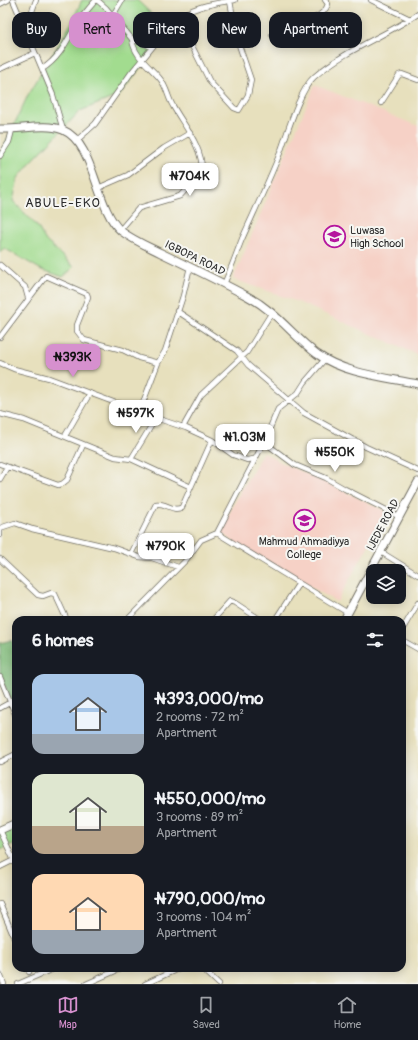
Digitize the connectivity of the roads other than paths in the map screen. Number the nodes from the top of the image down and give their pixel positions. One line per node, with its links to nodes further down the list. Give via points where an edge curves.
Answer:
1 (8, 0): 9 (street)
2 (13, 0): 10 (street)
3 (36, 0): 11 (street)
4 (96, 0): 12 (street); 25 (street, via 57,56)
5 (122, 0): 13 (street)
6 (233, 0): 14 (street, via 216,2); 22 (street, via 237,39 251,80 248,95 239,110 234,108 210,82)
7 (325, 0): 15 (street, via 328,4)
8 (371, 0): 17 (street)
9 (0, 4)
10 (17, 12)
11 (32, 12)
12 (109, 12)
13 (115, 12)
14 (188, 12)
15 (322, 12)
16 (418, 15): 17 (street)
17 (410, 19): 39 (street, via 340,59 315,76 307,86 265,185 262,199)
18 (125, 31): 19 (street)
19 (132, 39): 24 (street, via 134,49)
20 (33, 48): 23 (street)
21 (151, 48): 24 (street)
22 (193, 48)
23 (35, 53): 25 (street); 26 (street)
24 (142, 59): 32 (street, via 162,81 172,105); 33 (street, via 95,124)
25 (42, 68): 31 (street)
26 (0, 69)
27 (418, 80): 28 (street, via 400,75)
28 (381, 104)
29 (0, 129): 30 (street)
30 (12, 130): 31 (street); 34 (street, via 9,142)
31 (63, 130): 33 (street, IGBOPA ROAD)
32 (190, 133): 35 (street, via 164,148 128,175); 36 (street, via 201,159 200,176 176,199 139,208)
33 (76, 141): 35 (street, IGBOPA ROAD, via 88,161)
34 (0, 156)
35 (98, 188): 36 (street, IGBOPA ROAD, via 106,210)
36 (120, 230): 38 (street, IGBOPA ROAD)
37 (0, 265): 40 (street, via 25,287)
38 (190, 267): 39 (street, IGBOPA ROAD); 41 (street)
39 (224, 284): 42 (street, IGBOPA ROAD)
40 (28, 298): 43 (street); 47 (street, via 46,276 85,292 88,297 77,324 77,331 84,340 123,350)
41 (177, 312): 44 (street, via 210,332); 47 (street, via 165,351)
42 (272, 312): 44 (street, via 247,352); 45 (street, IGBOPA ROAD)
43 (0, 337)
44 (241, 356): 50 (street, via 248,365); 54 (street, via 201,395)
45 (325, 359): 48 (street, IGBOPA ROAD, via 346,369); 50 (street)
46 (0, 363): 49 (street)
47 (158, 363): 51 (street)
48 (418, 384)
49 (90, 393): 51 (street, via 123,405); 55 (street)
50 (291, 401): 57 (street, via 278,409); 65 (street, via 304,413 366,447)
51 (141, 408): 53 (street)
52 (0, 414): 55 (street, via 24,420)
53 (156, 418): 54 (street); 59 (street)
54 (184, 427): 56 (street)
55 (65, 436): 58 (street)
56 (212, 440): 61 (street, via 233,455); 68 (street)
57 (264, 442): 60 (street); 69 (street, via 290,462)
58 (83, 445): 59 (street, via 115,457); 64 (street, via 67,480 62,484 58,485)
59 (131, 459): 68 (street)
60 (254, 459): 61 (street); 63 (street)
61 (247, 460): 63 (street)
62 (0, 464): 64 (street)
63 (251, 465): 71 (street)
64 (7, 467): 66 (street)
65 (418, 471)
66 (0, 479)
67 (418, 482): 69 (street, IJEDE ROAD)
68 (191, 487): 74 (street, via 181,509 156,504)
69 (400, 517): 73 (street, IJEDE ROAD)
70 (0, 529): 72 (street); 74 (street, via 15,524)
71 (217, 533): 76 (street, via 201,540); 78 (street)
72 (0, 535)
73 (381, 552): 77 (street); 80 (street, IJEDE ROAD)
74 (131, 554): 76 (street)
75 (0, 559): 81 (street, via 38,595 55,594)
76 (178, 567): 82 (street)
77 (418, 575)
78 (299, 583): 80 (street); 85 (street)
79 (417, 605): 87 (street)
80 (348, 613): 86 (street, IJEDE ROAD)
81 (65, 616)
82 (130, 616)
83 (216, 616): 84 (street, via 225,605 233,601)
84 (255, 616)
85 (278, 616)
86 (346, 616)
87 (406, 623)
88 (406, 642): 89 (street)
89 (418, 649)
90 (0, 677): 91 (street)
91 (11, 702): 92 (street)
92 (0, 708)
93 (12, 756): 94 (street)
94 (0, 762)
95 (12, 826): 96 (street)
96 (0, 830): 97 (street)
97 (12, 855)
98 (12, 862): 99 (street)
99 (0, 867)
100 (0, 904): 101 (street)
101 (12, 932)
102 (46, 972): 108 (street)
103 (112, 972): 109 (street)
104 (171, 972): 110 (street)
105 (206, 972): 111 (street)
106 (0, 974): 107 (street)
107 (4, 984)
108 (18, 984)
109 (86, 984)
110 (145, 984)
111 (219, 984)

